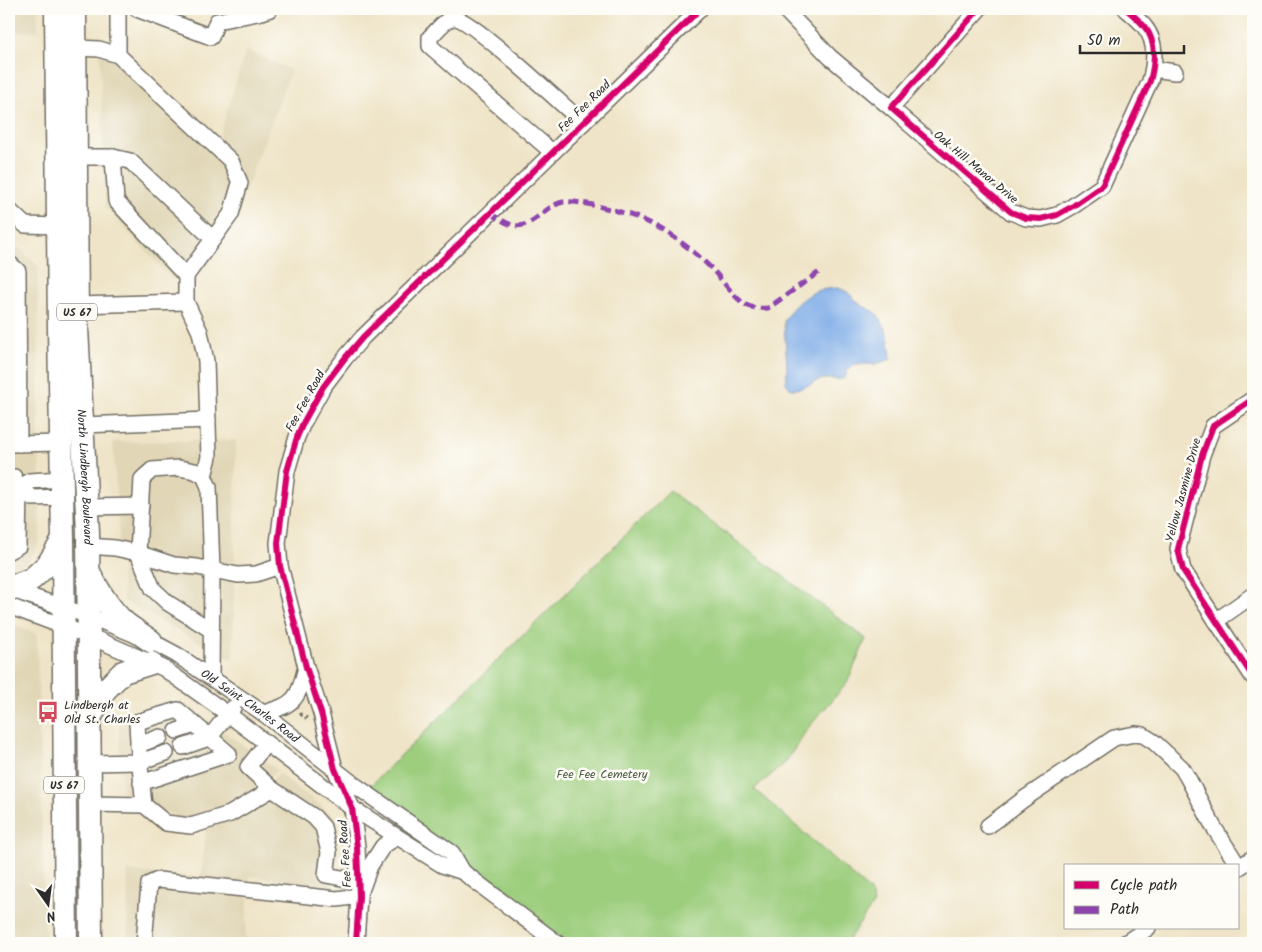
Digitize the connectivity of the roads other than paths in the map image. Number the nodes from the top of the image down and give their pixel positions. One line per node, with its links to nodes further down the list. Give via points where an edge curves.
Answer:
1 (56, 9): 20 (highway, North Lindbergh Boulevard / US 67)
2 (74, 9): 10 (highway, North Lindbergh Boulevard / US 67)
3 (118, 9): 11 (street)
4 (137, 9): 5 (street, via 211,37 217,21)
5 (270, 9)
6 (700, 9): 15 (street, Fee Fee Road)
7 (784, 9): 14 (street, Oak Hill Manor Drive, via 830,57)
8 (979, 9): 14 (street)
9 (1126, 9): 12 (street, Oak Hill Manor Drive, via 1146,27 1152,40)
10 (75, 48): 11 (street, via 99,49); 17 (highway, North Lindbergh Boulevard / US 67)
11 (118, 55): 21 (street, via 231,161 240,183 231,214)
12 (1153, 69): 13 (street); 14 (street, Oak Hill Manor Drive, via 1102,186 1057,215 1041,219 1011,212)
13 (1174, 72)
14 (891, 108)
15 (583, 123): 16 (street, Fee Fee Road); 16 (street, via 484,36 456,17 430,37 430,46)
16 (552, 152): 40 (street, Fee Fee Road, via 363,337 323,387 303,423 287,471 278,544)
17 (76, 157): 18 (street); 25 (highway, North Lindbergh Boulevard / US 67)
18 (113, 157): 21 (street, via 130,160); 23 (street, via 116,201)
19 (9, 210): 20 (street, via 25,225)
20 (58, 226): 29 (highway, North Lindbergh Boulevard / US 67)
21 (213, 239): 23 (street)
22 (9, 263): 30 (street, via 18,271)
23 (186, 276): 24 (street)
24 (186, 302): 25 (street); 27 (street, via 200,332 206,362)
25 (77, 305): 28 (highway, North Lindbergh Boulevard / US 67)
26 (1253, 399): 47 (street, Yellow Jasmine Drive, via 1213,426 1202,455 1178,549 1183,570)
27 (208, 420): 28 (street); 31 (street, via 209,457)
28 (83, 425): 35 (highway, North Lindbergh Boulevard / US 67)
29 (62, 443): 30 (street); 33 (highway, North Lindbergh Boulevard / US 67)
30 (14, 444)
31 (204, 476): 34 (street, via 179,468 152,470 142,479); 41 (street, via 209,487)
32 (17, 485): 33 (street, via 32,498); 38 (street, via 18,546)
33 (62, 488): 36 (highway, North Lindbergh Boulevard / US 67)
34 (141, 506): 35 (street); 39 (street)
35 (87, 507): 37 (highway, North Lindbergh Boulevard / US 67)
36 (63, 540): 43 (highway, via 48,564 32,579); 46 (highway, North Lindbergh Boulevard / US 67)
37 (88, 546): 39 (street); 42 (highway, North Lindbergh Boulevard / US 67)
38 (9, 551)
39 (138, 553): 41 (street, via 174,565); 49 (street, via 153,589 168,604)
40 (280, 566): 41 (street, via 256,574 238,575); 52 (street, Fee Fee Road)
41 (212, 570): 49 (street)
42 (88, 571): 48 (highway, North Lindbergh Boulevard / US 67); 50 (highway, via 114,611)
43 (9, 588): 46 (street, Old Saint Charles Road)
44 (1253, 595): 47 (street)
45 (9, 606): 46 (street, Old Saint Charles Road)
46 (63, 617): 48 (street, Old Saint Charles Road); 48 (street, Old Saint Charles Road); 86 (highway, North Lindbergh Boulevard / US 67)
47 (1216, 621): 54 (street, Yellow Jasmine Drive)
48 (89, 626): 50 (street, Old Saint Charles Road); 51 (street, Old Saint Charles Road); 58 (highway, North Lindbergh Boulevard / US 67)
49 (211, 630): 53 (street)
50 (151, 641): 53 (street, Old Saint Charles Road)
51 (152, 663): 56 (street, Old Saint Charles Road); 58 (highway, via 124,672 105,690)
52 (306, 667): 57 (street, via 296,697 283,708); 71 (street, Fee Fee Road)
53 (211, 677): 55 (street, Old Saint Charles Road)
54 (1253, 677)
55 (241, 699): 56 (street); 57 (street, Old Saint Charles Road)
56 (228, 714): 62 (street); 63 (street, Old Saint Charles Road)
57 (263, 714): 71 (street, Old Saint Charles Road)
58 (90, 720): 69 (highway, North Lindbergh Boulevard / US 67)
59 (195, 725): 60 (street); 62 (street); 64 (street, via 178,710 137,722)
60 (177, 731)
61 (160, 737): 64 (street)
62 (209, 738): 65 (street); 67 (street)
63 (266, 744): 70 (street); 76 (street, Old Saint Charles Road)
64 (138, 745): 68 (street)
65 (183, 748)
66 (166, 753): 68 (street)
67 (229, 754): 70 (street); 72 (street)
68 (139, 762): 69 (street); 72 (street)
69 (90, 763): 74 (highway, North Lindbergh Boulevard / US 67)
70 (248, 767): 73 (street)
71 (336, 770): 76 (street, Fee Fee Road); 82 (street, Old Saint Charles Road, via 452,853)
72 (141, 782): 75 (street)
73 (272, 789): 75 (street, via 230,814 190,826 166,823); 83 (street, via 314,817 322,827 330,852 326,875)
74 (90, 804): 75 (street); 87 (highway, North Lindbergh Boulevard / US 67)
75 (144, 805)
76 (352, 808): 78 (street, Old Saint Charles Road); 83 (street, Fee Fee Road)
77 (988, 826): 80 (street, via 1114,738 1143,735 1182,768 1212,826)
78 (397, 837): 82 (street, Old Saint Charles Road, via 442,865); 84 (street, via 383,846 370,866)
79 (1253, 858): 81 (street)
80 (1237, 864)
81 (1240, 866)
82 (463, 872): 90 (street, Old Saint Charles Road)
83 (358, 881): 84 (street, Fee Fee Road)
84 (359, 896): 88 (street, via 337,900 158,880 149,884); 89 (street, Fee Fee Road)
85 (1145, 930): 91 (street)
86 (66, 943)
87 (91, 943)
88 (144, 943)
89 (356, 943)
90 (557, 943)
91 (1125, 943)

